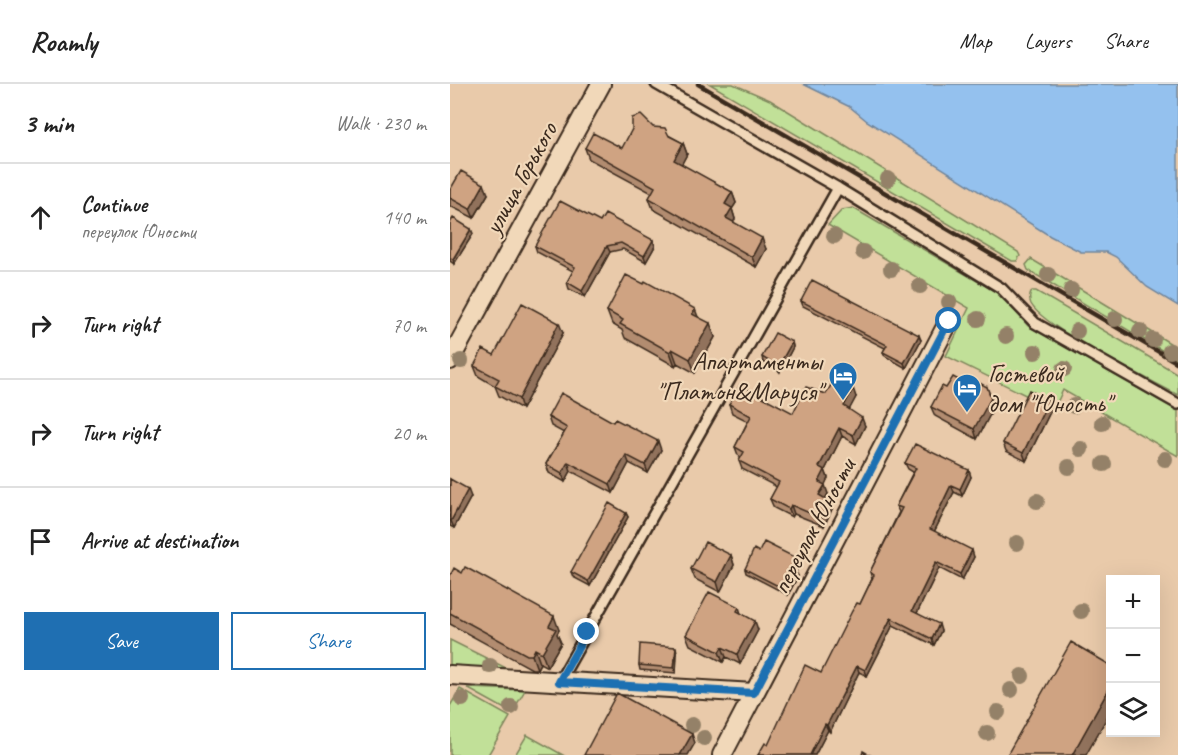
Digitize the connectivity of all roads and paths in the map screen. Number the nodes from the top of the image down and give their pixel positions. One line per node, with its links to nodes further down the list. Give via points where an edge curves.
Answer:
1 (601, 84): 5 (street, улица Горького)
2 (656, 84): 3 (lane)
3 (838, 188): 6 (lane, via 1001,288 1035,323); 8 (lane)
4 (949, 321): 9 (street, переулок Юности)
5 (450, 360)
6 (1178, 404)
7 (450, 675): 8 (street)
8 (559, 682): 9 (street)
9 (754, 693): 10 (street, переулок Юности)
10 (722, 755)

